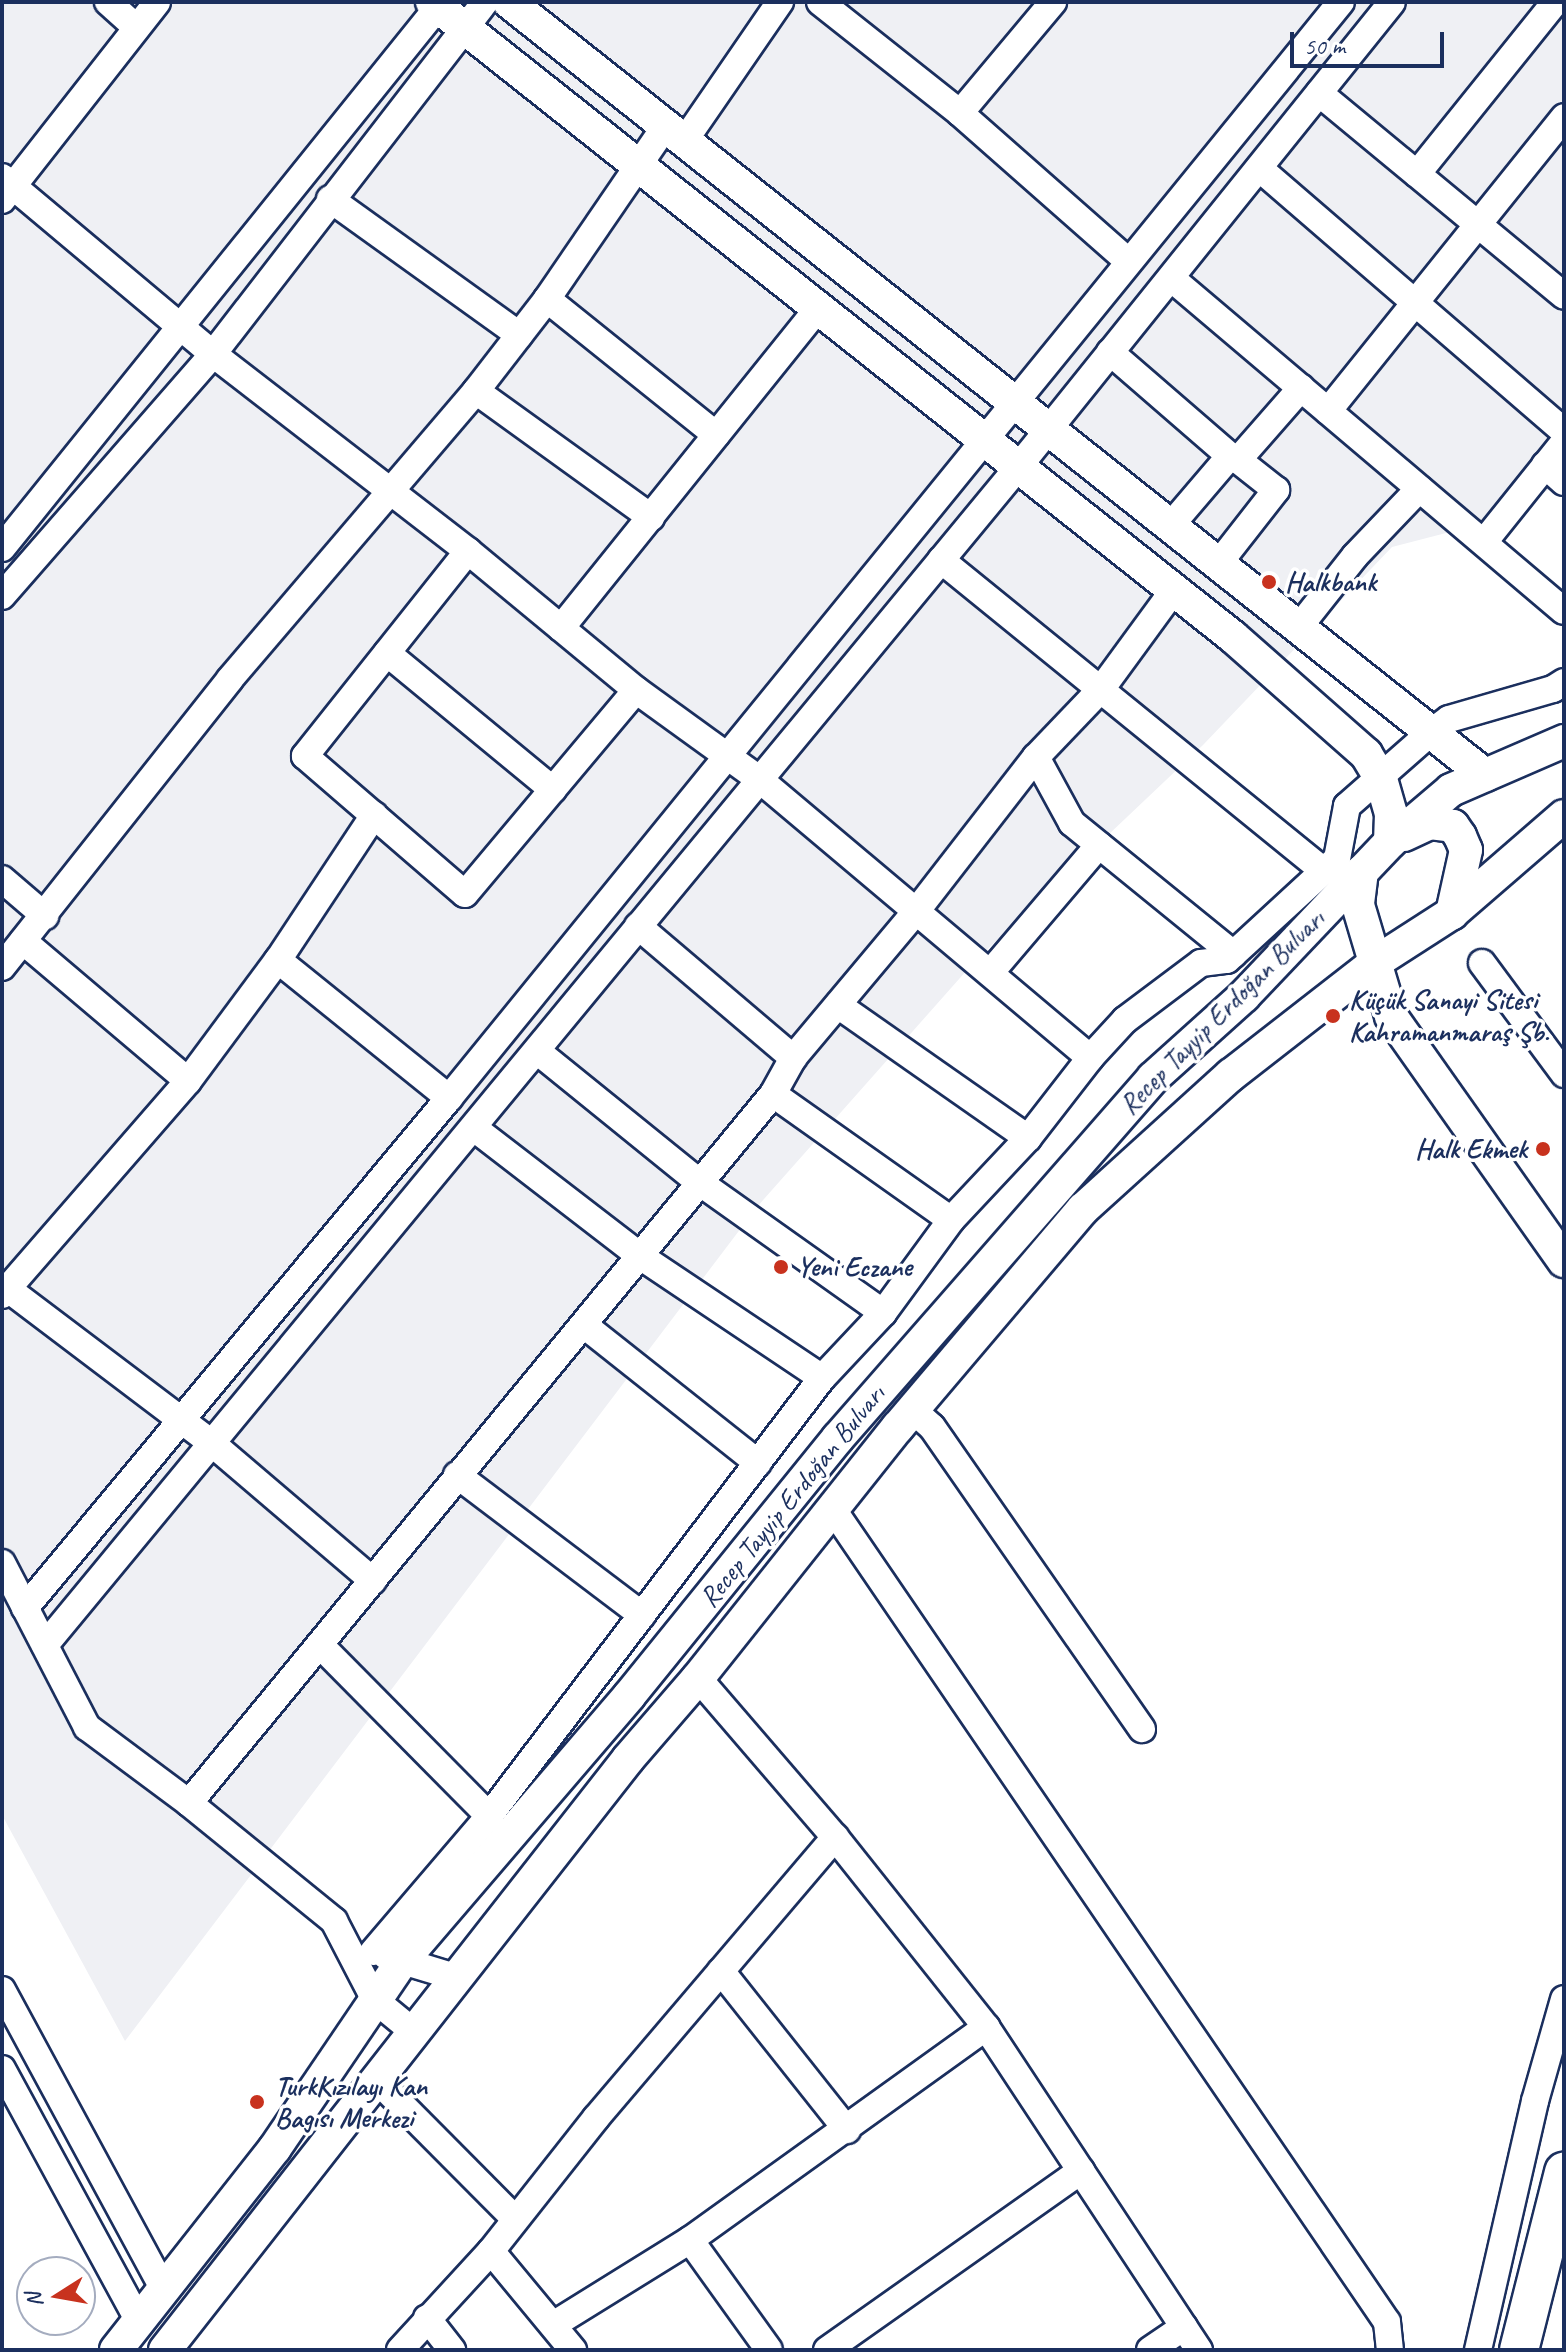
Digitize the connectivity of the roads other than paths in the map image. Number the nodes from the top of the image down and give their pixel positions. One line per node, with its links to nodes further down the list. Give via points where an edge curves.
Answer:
1 (108, 2): 12 (street)
2 (157, 2): 12 (street)
3 (485, 2): 13 (street)
4 (509, 2): 17 (main road)
5 (780, 2): 17 (street)
6 (820, 2): 15 (street)
7 (1053, 2): 15 (street)
8 (1341, 2): 24 (street)
9 (1392, 2): 14 (street)
10 (437, 4): 13 (main road); 30 (street)
11 (1555, 8): 20 (street)
12 (136, 27): 21 (street)
13 (466, 28): 18 (main road); 22 (street)
14 (1319, 93): 19 (street); 20 (street)
15 (960, 113): 24 (street)
16 (1564, 117): 23 (street)
17 (676, 132): 18 (street); 36 (main road)
18 (639, 167): 27 (street); 29 (main road)
19 (1259, 168): 25 (street); 28 (street)
20 (1417, 174): 23 (street)
21 (6, 188): 30 (street)
22 (330, 199): 31 (street); 33 (street)
23 (1478, 224): 26 (street); 28 (street)
24 (1129, 262): 36 (street)
25 (1171, 278): 32 (street); 34 (street)
26 (1564, 296)
27 (547, 299): 31 (street); 40 (street)
28 (1415, 303): 37 (street); 39 (street)
29 (819, 307): 40 (street); 41 (main road)
30 (181, 327): 33 (street); 51 (street)
31 (519, 335): 35 (street)
32 (1110, 352): 38 (street); 43 (street)
33 (213, 354): 47 (street); 56 (street)
34 (1301, 388): 37 (street); 43 (street)
35 (476, 391): 47 (street); 48 (street)
36 (1015, 400): 38 (main road); 41 (street)
37 (1328, 411): 46 (street)
38 (1050, 428): 44 (street); 49 (main road)
39 (1564, 431)
40 (716, 435): 48 (street)
41 (985, 439): 44 (main road); 66 (street)
42 (1564, 442): 45 (street)
43 (1234, 458): 49 (street); 54 (street, via 1276,490)
44 (1019, 466): 53 (street); 55 (main road)
45 (1555, 473): 50 (street)
46 (1419, 489): 50 (street); 58 (street, via 1355,556)
47 (391, 492): 52 (street); 81 (street, via 230,679)
48 (651, 517): 59 (street)
49 (1171, 525): 54 (main road)
50 (1484, 542): 57 (street)
51 (2, 548)
52 (468, 551): 59 (street); 60 (street)
53 (941, 560): 62 (street); 69 (street)
54 (1219, 563): 58 (main road)
55 (1173, 591): 62 (street); 70 (main road, via 1355,744)
56 (2, 596)
57 (1564, 611)
58 (1299, 627): 64 (main road)
59 (561, 628): 63 (street)
60 (387, 653): 71 (street); 72 (street, via 305,756)
61 (1564, 682): 64 (street, via 1449,719)
62 (1102, 688): 67 (street); 76 (street)
63 (636, 690): 66 (street); 71 (street)
64 (1429, 734): 68 (main road); 70 (street)
65 (1564, 741): 68 (main road, Recep Tayyip Erdoğan Bulvarı)
66 (725, 754): 69 (street); 97 (street)
67 (1036, 757): 75 (street, via 1072,823); 79 (street)
68 (1485, 775): 74 (main road, Recep Tayyip Erdoğan Bulvarı, via 1451,790)
69 (759, 779): 79 (street); 82 (street)
70 (1381, 779): 74 (main road, via 1391,814); 76 (street, via 1347,806 1337,859)
71 (553, 790): 72 (street, via 465,894)
72 (374, 815): 85 (street)
73 (1564, 816): 80 (main road, Recep Tayyip Erdoğan Bulvarı)
74 (1390, 842): 77 (main road, Recep Tayyip Erdoğan Bulvarı); 80 (main road, via 1430,823 1453,826 1466,850)
75 (1099, 845): 84 (street); 89 (street)
76 (1324, 871): 84 (street)
77 (1362, 871): 86 (main road, via 1358,905); 126 (main road, Recep Tayyip Erdoğan Bulvarı, via 1244,996 1153,1078 1049,1193 838,1438 619,1707)
78 (2, 879): 81 (street)
79 (918, 909): 89 (street); 90 (street)
80 (1452, 913): 86 (main road, Recep Tayyip Erdoğan Bulvarı)
81 (45, 916): 83 (street)
82 (638, 926): 91 (street); 92 (street)
83 (23, 941): 88 (street); 95 (street)
84 (1233, 954): 93 (street, via 1227,960 1201,963 1125,1020)
85 (278, 960): 95 (street); 97 (street)
86 (1376, 962): 103 (main road, via 1391,1016); 108 (main road, Recep Tayyip Erdoğan Bulvarı, via 1231,1075 1083,1209)
87 (1482, 963): 94 (street)
88 (2, 967)
89 (990, 973): 93 (street)
90 (838, 1005): 92 (street); 99 (street)
91 (537, 1051): 98 (street); 100 (street)
92 (793, 1058): 96 (street)
93 (1090, 1058): 99 (street)
94 (1564, 1074)
95 (188, 1081): 104 (street)
96 (773, 1094): 100 (street); 101 (street)
97 (449, 1098): 109 (street)
98 (474, 1128): 102 (street); 110 (street)
99 (1028, 1138): 101 (street)
100 (699, 1182): 102 (street); 105 (street)
101 (951, 1220): 105 (street)
102 (640, 1256): 106 (street); 107 (street)
103 (1564, 1261)
104 (5, 1292): 109 (street)
105 (883, 1313): 107 (street)
106 (584, 1325): 111 (street); 112 (street)
107 (822, 1378): 111 (street)
108 (913, 1410): 113 (main road, Recep Tayyip Erdoğan Bulvarı); 121 (street, via 932,1427)
109 (182, 1419): 110 (street); 116 (street)
110 (214, 1445): 115 (street); 118 (street)
111 (758, 1463): 117 (street)
112 (457, 1475): 115 (street); 117 (street)
113 (832, 1508): 120 (main road, Recep Tayyip Erdoğan Bulvarı); 156 (street, via 1387,2322)
114 (2, 1563): 116 (street)
115 (373, 1581): 119 (street)
116 (25, 1608): 118 (street)
117 (642, 1615): 123 (street)
118 (45, 1645): 122 (street, via 87,1727)
119 (320, 1645): 122 (street); 123 (street)
120 (698, 1678): 124 (street); 128 (main road, Recep Tayyip Erdoğan Bulvarı)
121 (1142, 1729)
122 (189, 1803): 125 (street)
123 (489, 1816): 126 (street)
124 (835, 1837): 127 (street); 132 (street)
125 (334, 1921): 126 (street); 131 (street)
126 (387, 1957): 128 (street); 131 (main road, Recep Tayyip Erdoğan Bulvarı)
127 (721, 1971): 136 (street); 139 (street)
128 (455, 1977): 133 (main road, Recep Tayyip Erdoğan Bulvarı)
129 (2, 1990): 142 (street)
130 (1564, 1999): 157 (street)
131 (375, 2000): 133 (street); 142 (main road, Recep Tayyip Erdoğan Bulvarı, via 275,2148)
132 (986, 2027): 136 (street); 137 (street)
133 (415, 2033): 135 (main road, Recep Tayyip Erdoğan Bulvarı)
134 (2, 2069): 144 (street)
135 (378, 2081): 139 (street); 148 (main road, Recep Tayyip Erdoğan Bulvarı)
136 (847, 2130): 140 (street)
137 (1081, 2171): 146 (street); 153 (street)
138 (1564, 2172): 158 (highway)
139 (515, 2219): 141 (street)
140 (690, 2240): 145 (street); 152 (street)
141 (491, 2251): 143 (street); 145 (street)
142 (163, 2288): 144 (main road, Recep Tayyip Erdoğan Bulvarı)
143 (427, 2318): 149 (street); 150 (street)
144 (138, 2320): 147 (main road, Recep Tayyip Erdoğan Bulvarı)
145 (553, 2325): 151 (street)
146 (1184, 2327): 154 (street); 155 (street)
147 (116, 2350)
148 (165, 2350)
149 (400, 2350)
150 (452, 2350)
151 (573, 2350)
152 (769, 2350)
153 (827, 2350)
154 (1150, 2350)
155 (1199, 2350)
156 (1390, 2350)
157 (1478, 2350)
158 (1519, 2350)

